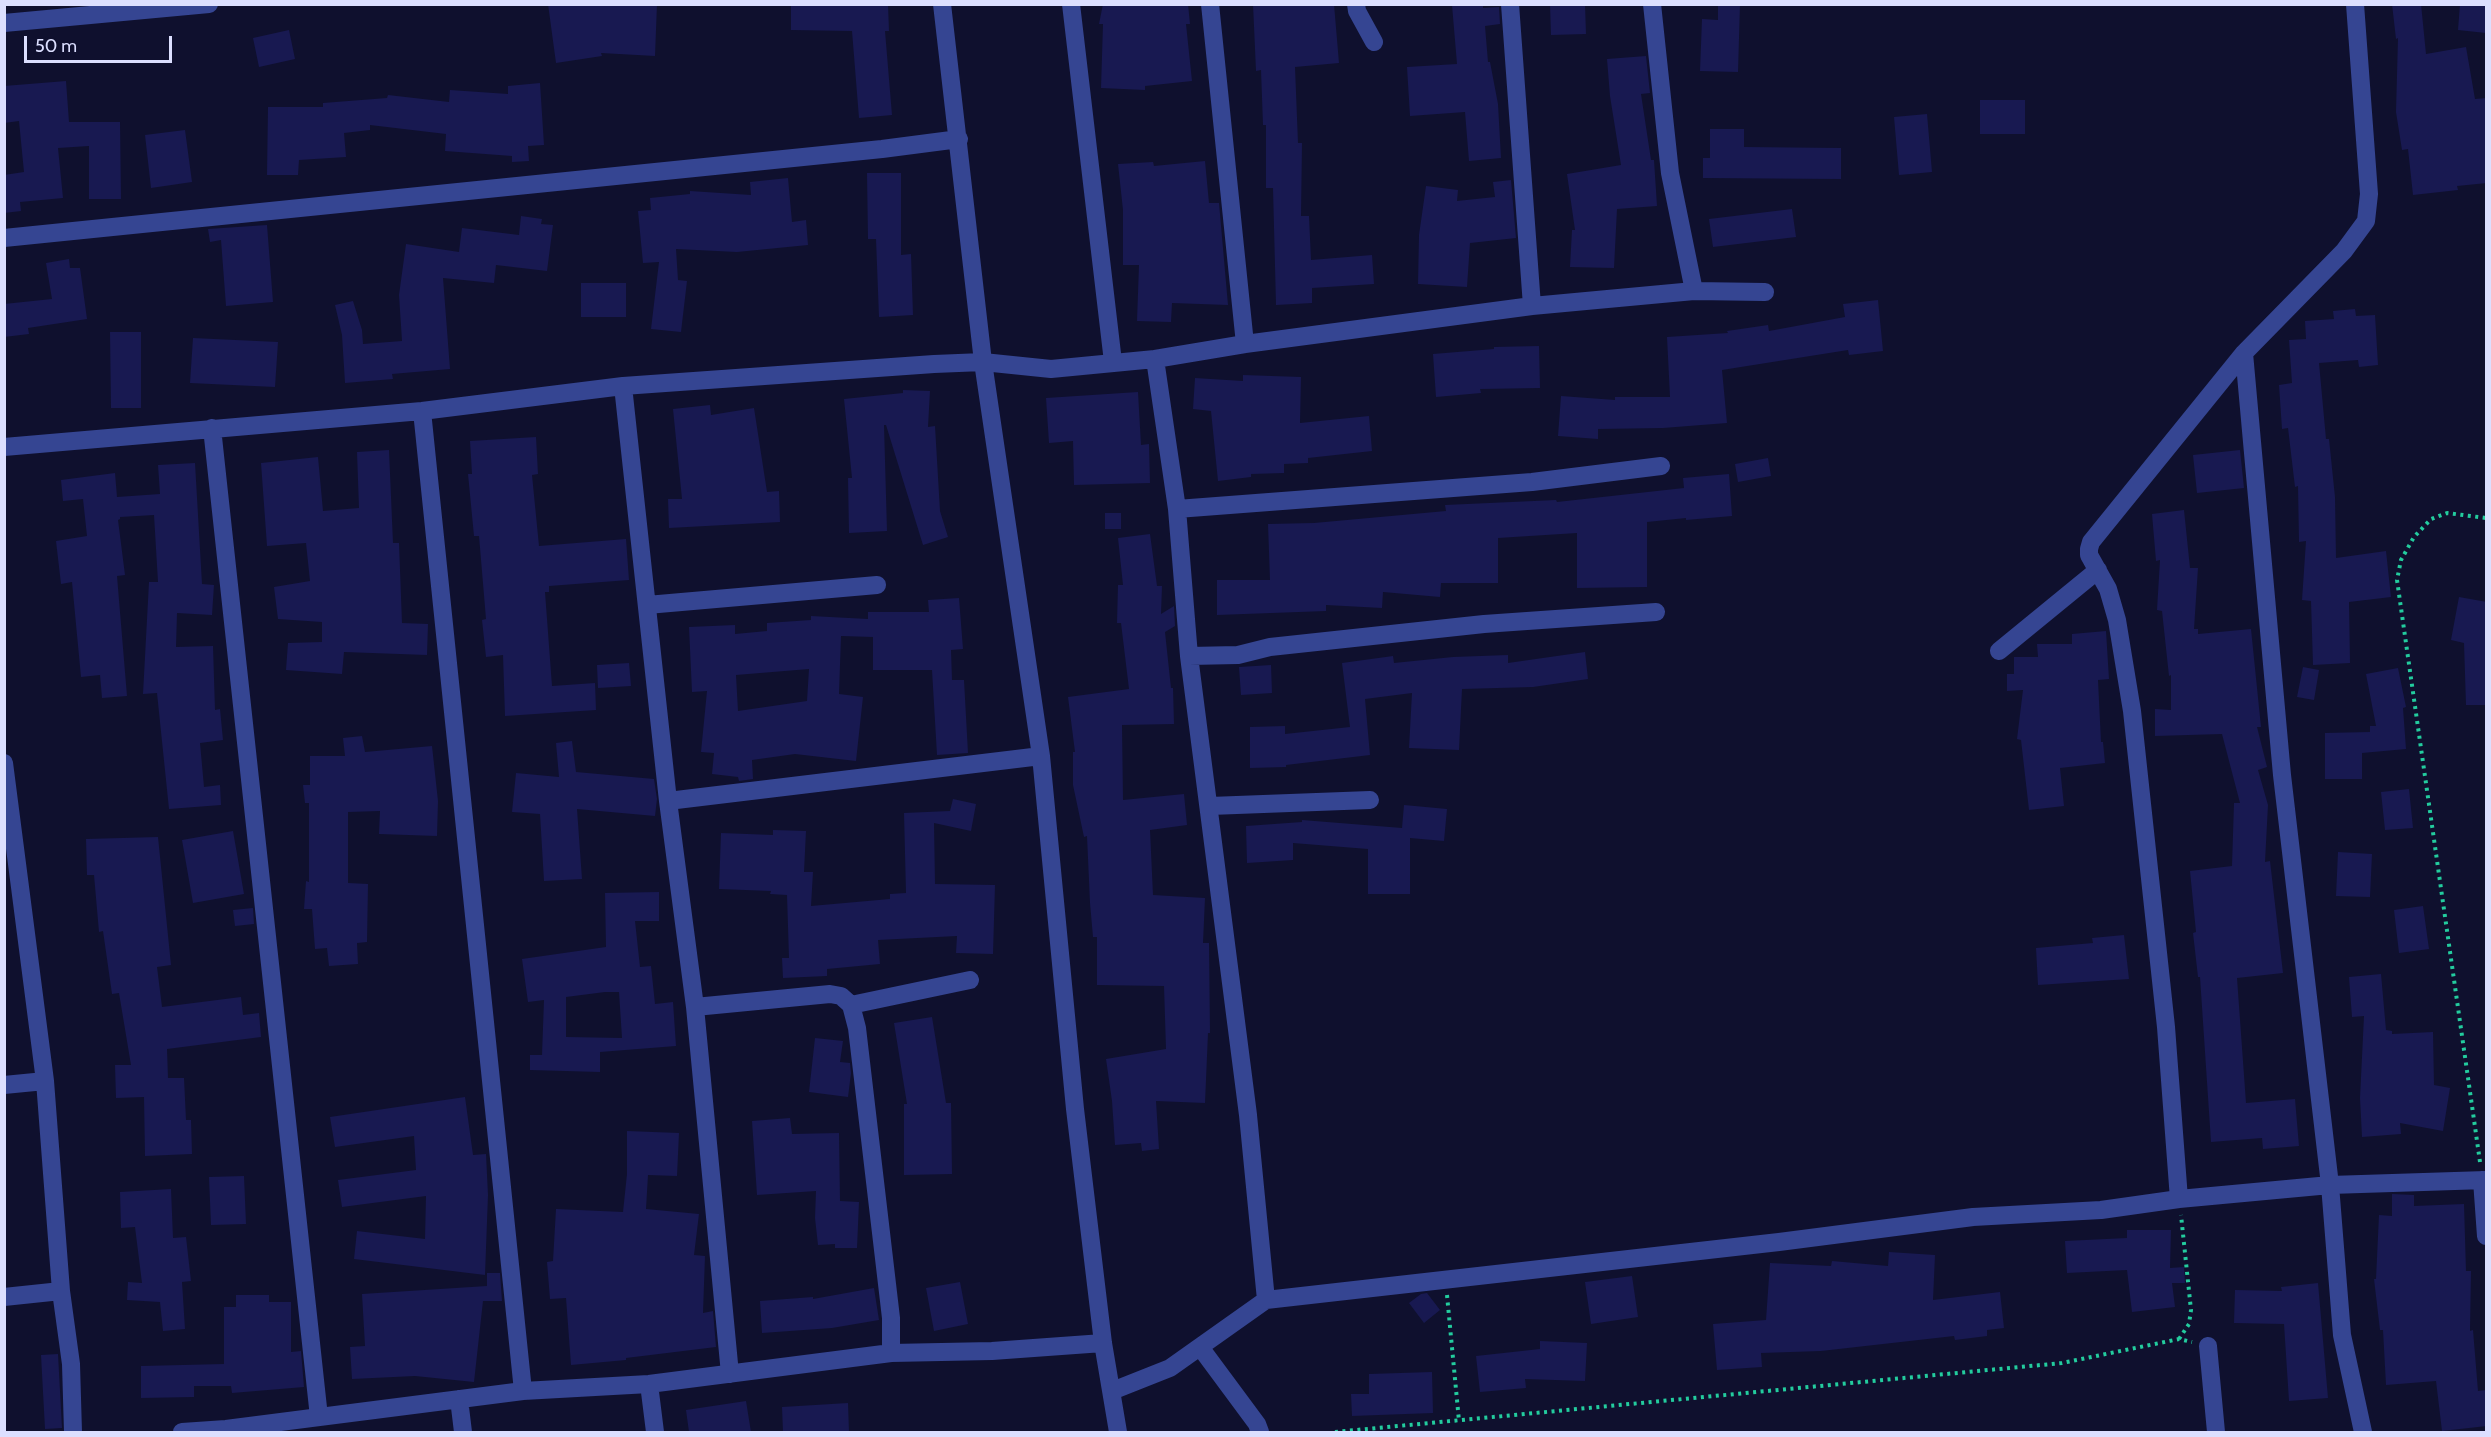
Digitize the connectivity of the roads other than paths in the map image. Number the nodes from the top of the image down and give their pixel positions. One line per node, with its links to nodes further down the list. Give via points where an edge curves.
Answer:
1 (209, 4): 9 (street)
2 (942, 4): 11 (street)
3 (1071, 4): 20 (street)
4 (1210, 4): 16 (street)
5 (1356, 4): 10 (street)
6 (1510, 4): 15 (street)
7 (1652, 4): 13 (street, via 1670,173)
8 (2355, 4): 17 (street, via 2369,194 2366,221 2344,251)
9 (4, 23)
10 (1374, 42)
11 (959, 139): 12 (street); 19 (street)
12 (4, 238)
13 (1694, 291): 14 (street); 15 (street)
14 (1765, 292)
15 (1532, 306): 16 (street)
16 (1245, 344): 18 (street)
17 (2244, 353): 27 (street, via 2091,542 2089,555); 45 (street, via 2282,775)
18 (1155, 358): 20 (street); 26 (street)
19 (983, 362): 20 (street, via 1051,369); 21 (street); 33 (street)
20 (1113, 362)
21 (623, 386): 22 (street); 29 (street)
22 (422, 411): 23 (street); 57 (street)
23 (212, 428): 24 (street); 60 (street)
24 (4, 447)
25 (1661, 466): 26 (street, via 1532,482)
26 (1176, 509): 32 (street)
27 (2098, 570): 31 (street); 46 (street, via 2117,620 2132,711 2166,1027)
28 (877, 585): 29 (street)
29 (647, 605): 36 (street)
30 (1656, 612): 32 (street, via 1484,624 1270,647 1238,655)
31 (1999, 651)
32 (1189, 656): 37 (street)
33 (1041, 756): 36 (street); 51 (street)
34 (4, 763): 38 (street)
35 (1370, 800): 37 (street)
36 (668, 801): 41 (street)
37 (1210, 806): 50 (street)
38 (12, 879): 42 (street)
39 (970, 980): 40 (street)
40 (851, 1005): 41 (street, via 841,996 830,994); 54 (street, via 857,1028 889,1306)
41 (695, 1006): 55 (street)
42 (45, 1081): 43 (street); 48 (street)
43 (4, 1085)
44 (2485, 1180): 45 (street); 47 (street)
45 (2330, 1185): 46 (street); 69 (street, via 2342,1335)
46 (2179, 1199): 50 (street, via 2101,1210 1973,1217)
47 (2487, 1236)
48 (61, 1291): 49 (street); 62 (street, via 71,1364)
49 (4, 1297)
50 (1266, 1300): 53 (street)
51 (1103, 1342): 54 (street, via 992,1351); 58 (street)
52 (2208, 1346): 68 (street)
53 (1200, 1347): 58 (street, via 1170,1368); 67 (street)
54 (891, 1353): 55 (street)
55 (730, 1374): 56 (street)
56 (650, 1384): 57 (street); 65 (street)
57 (523, 1391): 59 (street)
58 (1112, 1391): 66 (street)
59 (459, 1399): 60 (street); 64 (street)
60 (319, 1417): 61 (street)
61 (227, 1431): 63 (street)
62 (73, 1432)
63 (182, 1432)
64 (463, 1432)
65 (655, 1432)
66 (1118, 1432)
67 (1260, 1432)
68 (2216, 1432)
69 (2363, 1432)

